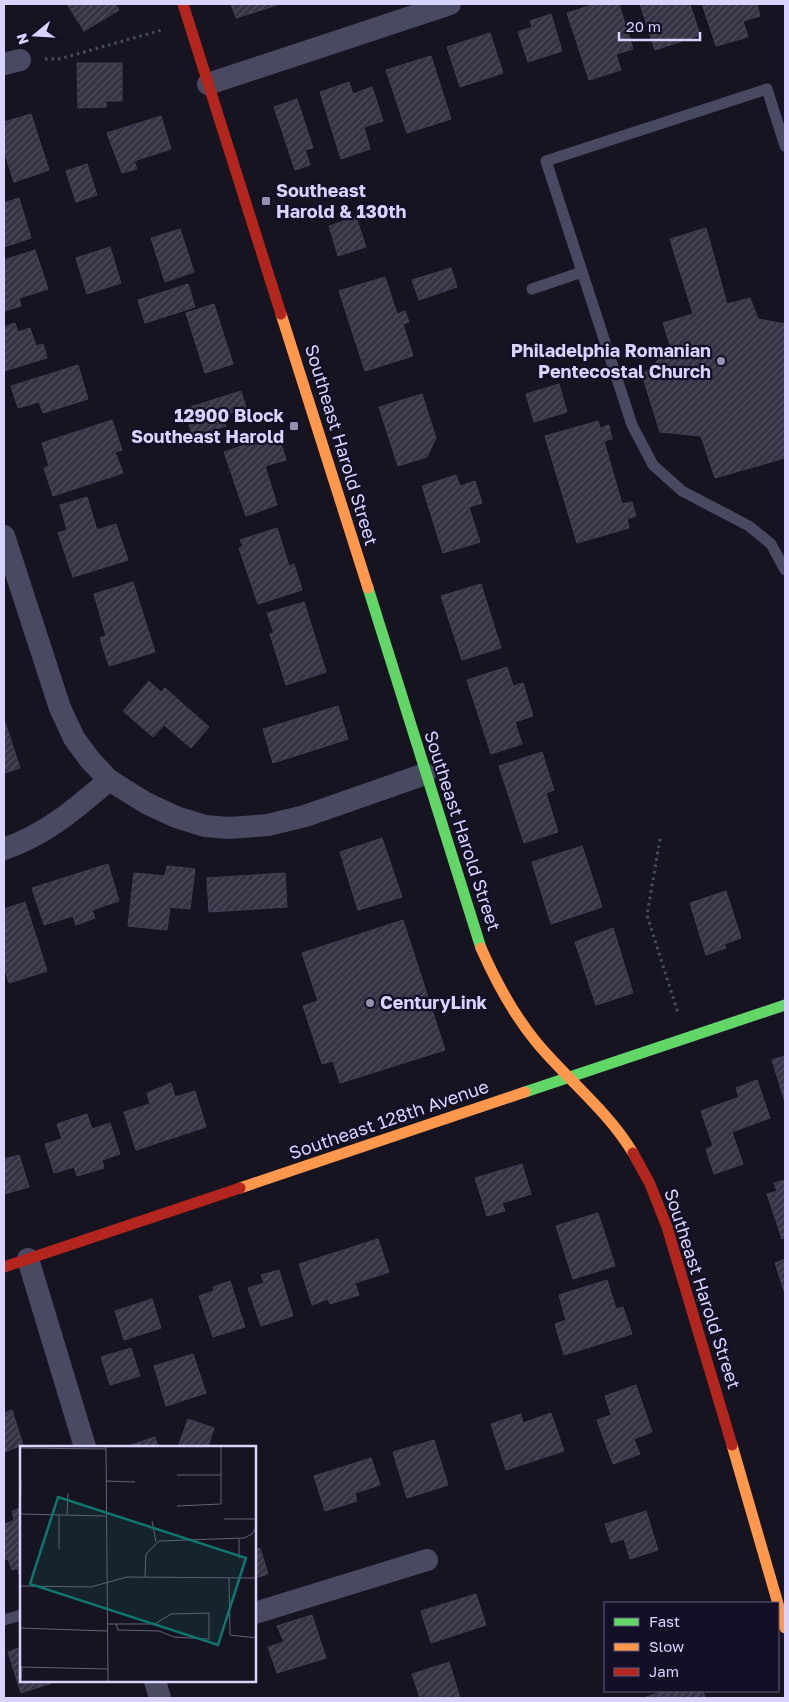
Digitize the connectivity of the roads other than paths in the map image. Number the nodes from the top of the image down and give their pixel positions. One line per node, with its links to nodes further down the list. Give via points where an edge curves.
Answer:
1 (183, 4): 3 (street, Southeast Harold Street)
2 (450, 4): 3 (street)
3 (208, 84): 9 (street, Southeast Harold Street)
4 (785, 146): 5 (lane, via 767,89 546,161)
5 (582, 272): 6 (lane); 8 (lane, via 632,425 653,465 682,491 749,526 771,544)
6 (532, 289)
7 (4, 536): 10 (street, via 60,708 74,738)
8 (785, 570)
9 (425, 774): 10 (street, via 305,816 268,825 230,828 205,826 176,817); 13 (street, Southeast Harold Street, via 488,965 529,1033)
10 (109, 780): 11 (street, via 49,829)
11 (4, 848)
12 (785, 1005): 13 (street, Southeast 128th Avenue)
13 (570, 1078): 14 (street, Southeast 128th Avenue); 18 (street, Southeast Harold Street, via 629,1147 662,1212)
14 (28, 1259): 15 (street, Southeast 128th Avenue); 16 (street)
15 (4, 1267)
16 (84, 1446)
17 (427, 1560): 20 (street)
18 (778, 1602)
19 (779, 1607): 23 (street, Southeast Harold Street)
20 (256, 1613)
21 (20, 1615): 22 (lane)
22 (4, 1620)
23 (785, 1628)
24 (155, 1682): 25 (street)
25 (160, 1698)

